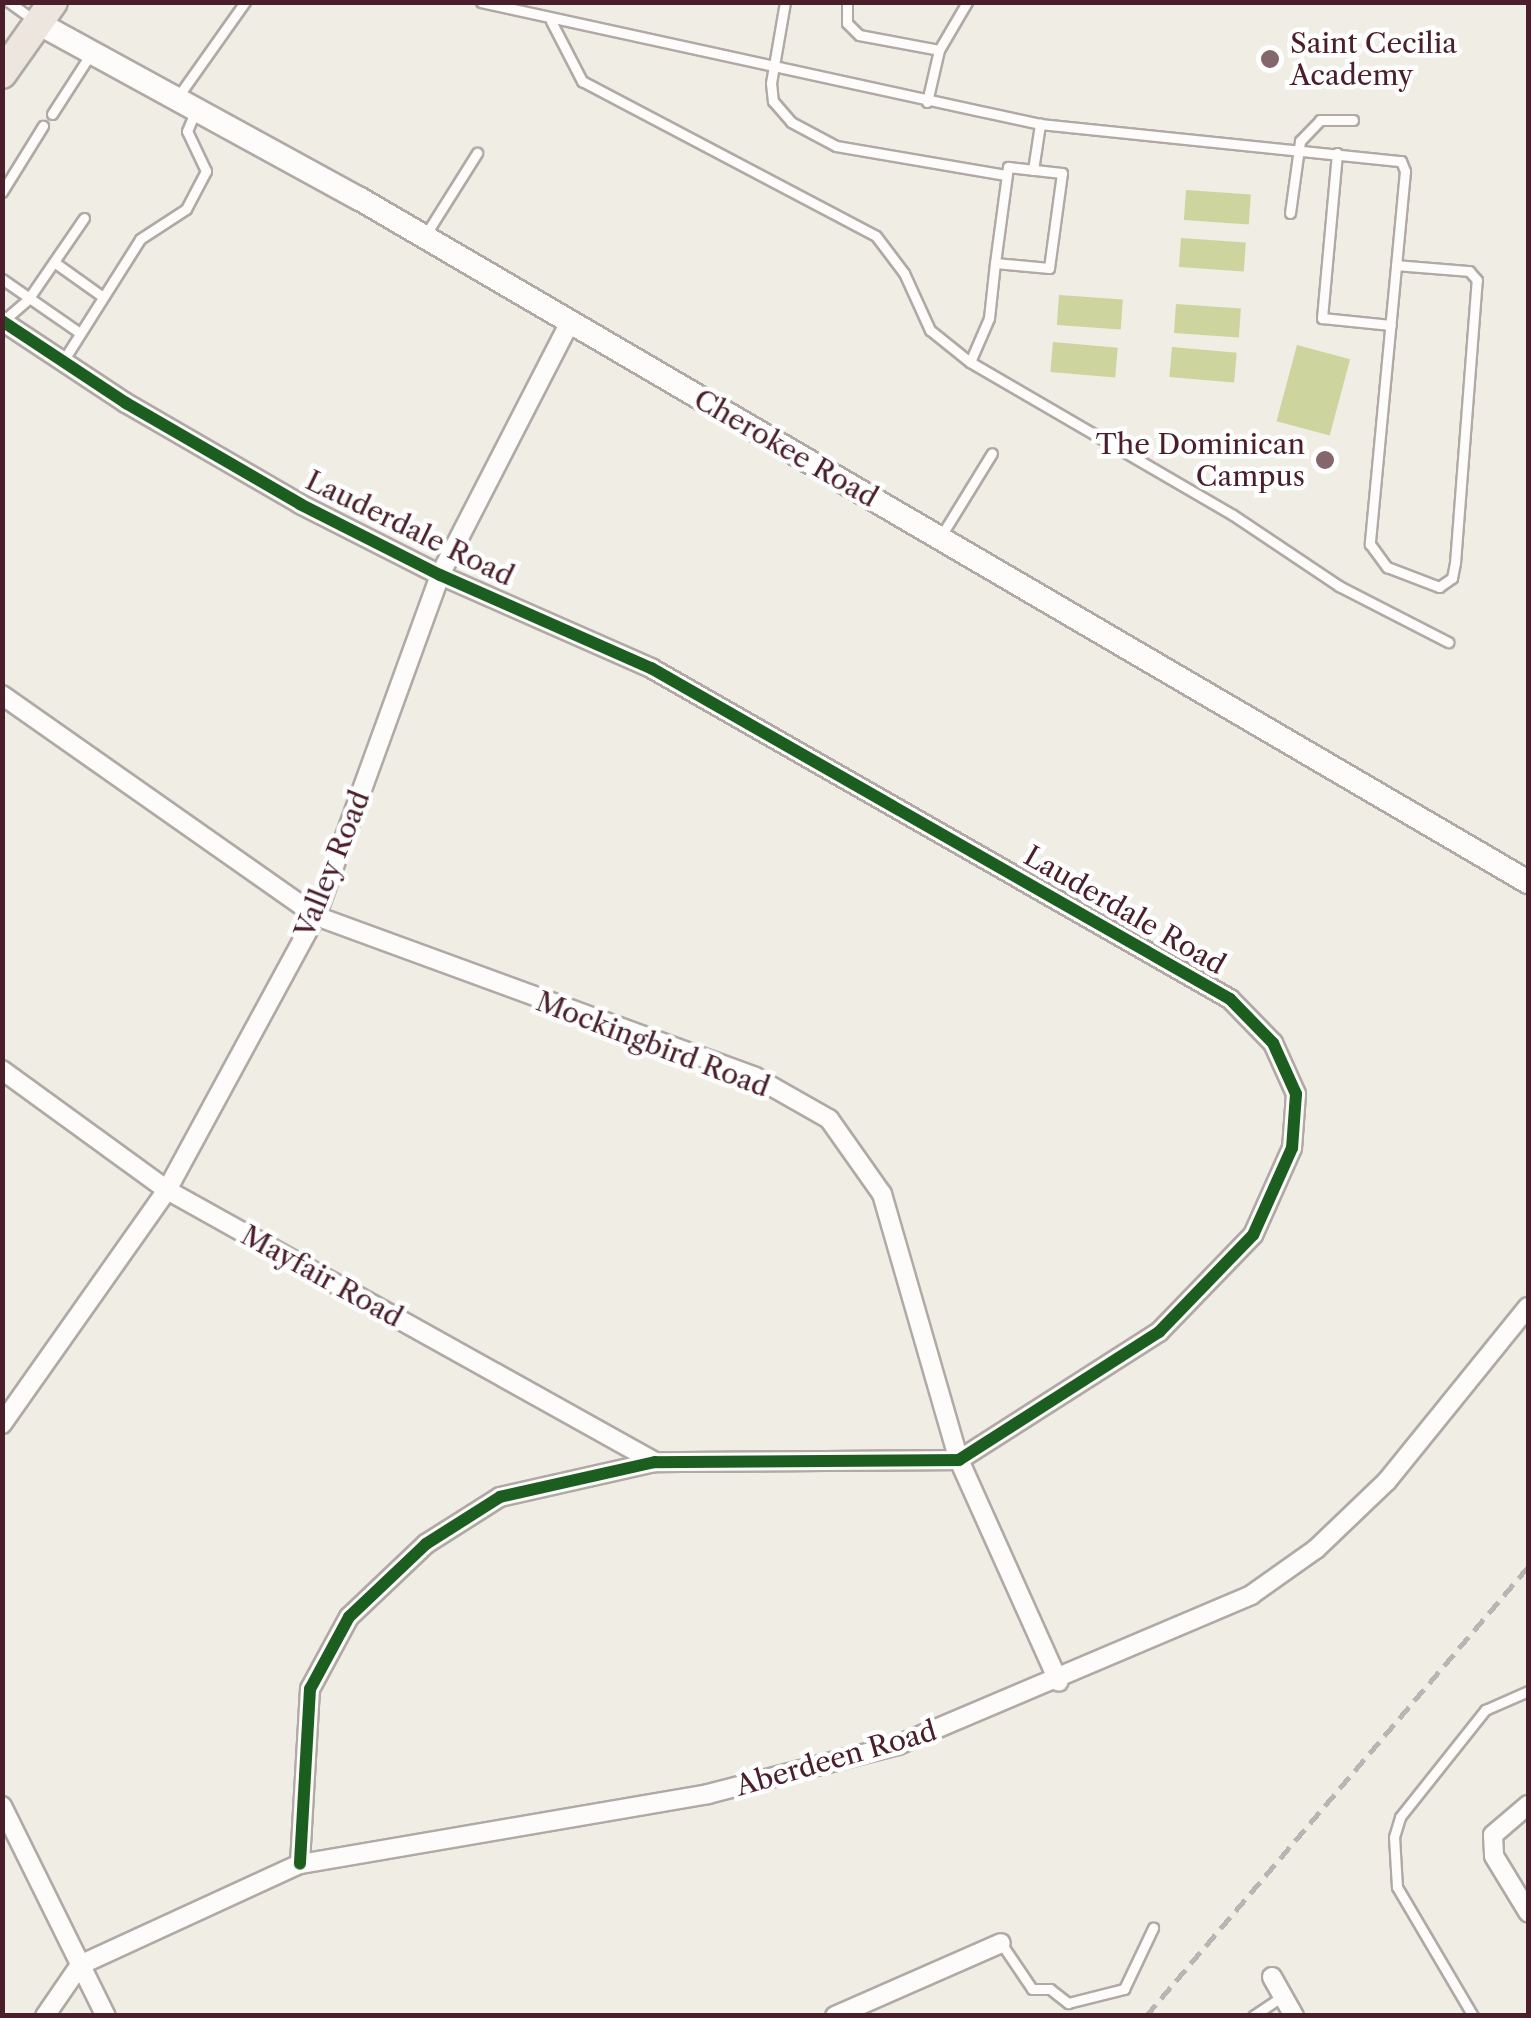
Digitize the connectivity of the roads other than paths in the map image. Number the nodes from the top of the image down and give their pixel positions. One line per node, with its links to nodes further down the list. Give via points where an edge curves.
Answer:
1 (8, 2): 7 (lane)
2 (245, 2): 14 (lane)
3 (482, 2): 8 (lane)
4 (785, 2): 11 (lane)
5 (846, 2): 9 (lane, via 848,23 860,35)
6 (967, 2): 9 (lane)
7 (46, 13): 10 (street, Cherokee Road); 12 (main road)
8 (551, 22): 11 (lane); 39 (lane, via 582,81 876,236 904,273 930,330)
9 (939, 50): 13 (lane)
10 (92, 52): 14 (street, Cherokee Road); 15 (lane)
11 (774, 64): 13 (lane); 23 (lane, via 773,100 812,137)
12 (2, 74)
13 (927, 102): 17 (lane)
14 (186, 104): 27 (street, Cherokee Road); 32 (lane, via 187,130 206,171 186,209 140,238)
15 (52, 114)
16 (1354, 120): 19 (lane, via 1320,120)
17 (1040, 124): 19 (lane); 22 (lane)
18 (43, 126): 24 (lane)
19 (1296, 150): 21 (lane); 25 (lane)
20 (476, 153): 27 (lane)
21 (1337, 153): 30 (lane, via 1396,158 1404,165); 36 (lane, via 1322,318)
22 (1032, 170): 23 (lane, via 1008,168); 29 (lane, via 1062,174 1049,268)
23 (1006, 175): 29 (lane)
24 (2, 192)
25 (1290, 214)
26 (84, 218): 28 (lane)
27 (424, 236): 35 (street, Cherokee Road)
28 (54, 262): 32 (lane); 33 (lane)
29 (995, 263): 39 (lane, via 989,318)
30 (1396, 265): 36 (lane); 36 (lane, via 1469,270 1477,280 1456,564 1452,578 1438,586 1387,567 1370,544)
31 (2, 279): 33 (lane)
32 (103, 297): 37 (lane)
33 (29, 298): 34 (lane); 37 (lane)
34 (3, 321): 38 (street, Lauderdale Road)
35 (570, 322): 41 (street, Cherokee Road); 42 (street, Valley Road)
36 (1391, 325)
37 (80, 334): 38 (lane)
38 (62, 361): 42 (street, Lauderdale Road, via 300,504)
39 (970, 362): 43 (lane, via 1233,515 1340,586)
40 (992, 453): 41 (lane)
41 (940, 538): 45 (street, Cherokee Road)
42 (440, 575): 46 (street, Valley Road); 51 (street, Lauderdale Road, via 652,668 1230,999 1272,1042 1296,1094 1292,1148 1253,1235 1159,1332)
43 (1448, 642)
44 (2, 695): 46 (street, Mockingbird Road)
45 (1528, 882)
46 (316, 916): 48 (street, Valley Road); 51 (street, Mockingbird Road, via 756,1077 829,1119 882,1194)
47 (2, 1070): 48 (street, Mayfair Road)
48 (167, 1190): 50 (street, Valley Road); 52 (street, Mayfair Road)
49 (1528, 1306): 53 (street, Aberdeen Road, via 1386,1481 1316,1549 1251,1595)
50 (2, 1424)
51 (959, 1460): 52 (street); 53 (street, Mockingbird Road)
52 (655, 1462): 57 (street, via 500,1497 426,1544 349,1617 310,1689)
53 (1059, 1682): 57 (street, Aberdeen Road, via 898,1744 708,1794)
54 (1527, 1695): 69 (lane, via 1485,1710 1400,1817 1394,1837 1397,1887)
55 (1528, 1805): 58 (street, via 1493,1834 1494,1856)
56 (2, 1806): 61 (street)
57 (300, 1864): 61 (street, Aberdeen Road)
58 (1527, 1908)
59 (1153, 1928): 60 (lane, via 1124,1989 1068,2003 1050,1988 1032,1989)
60 (1001, 1943): 66 (street)
61 (80, 1965): 64 (street); 65 (street)
62 (1272, 1978): 63 (street)
63 (1283, 1996): 67 (lane); 68 (street)
64 (45, 2016)
65 (106, 2016)
66 (835, 2016)
67 (1254, 2016)
68 (1294, 2016)
69 (1473, 2016)

